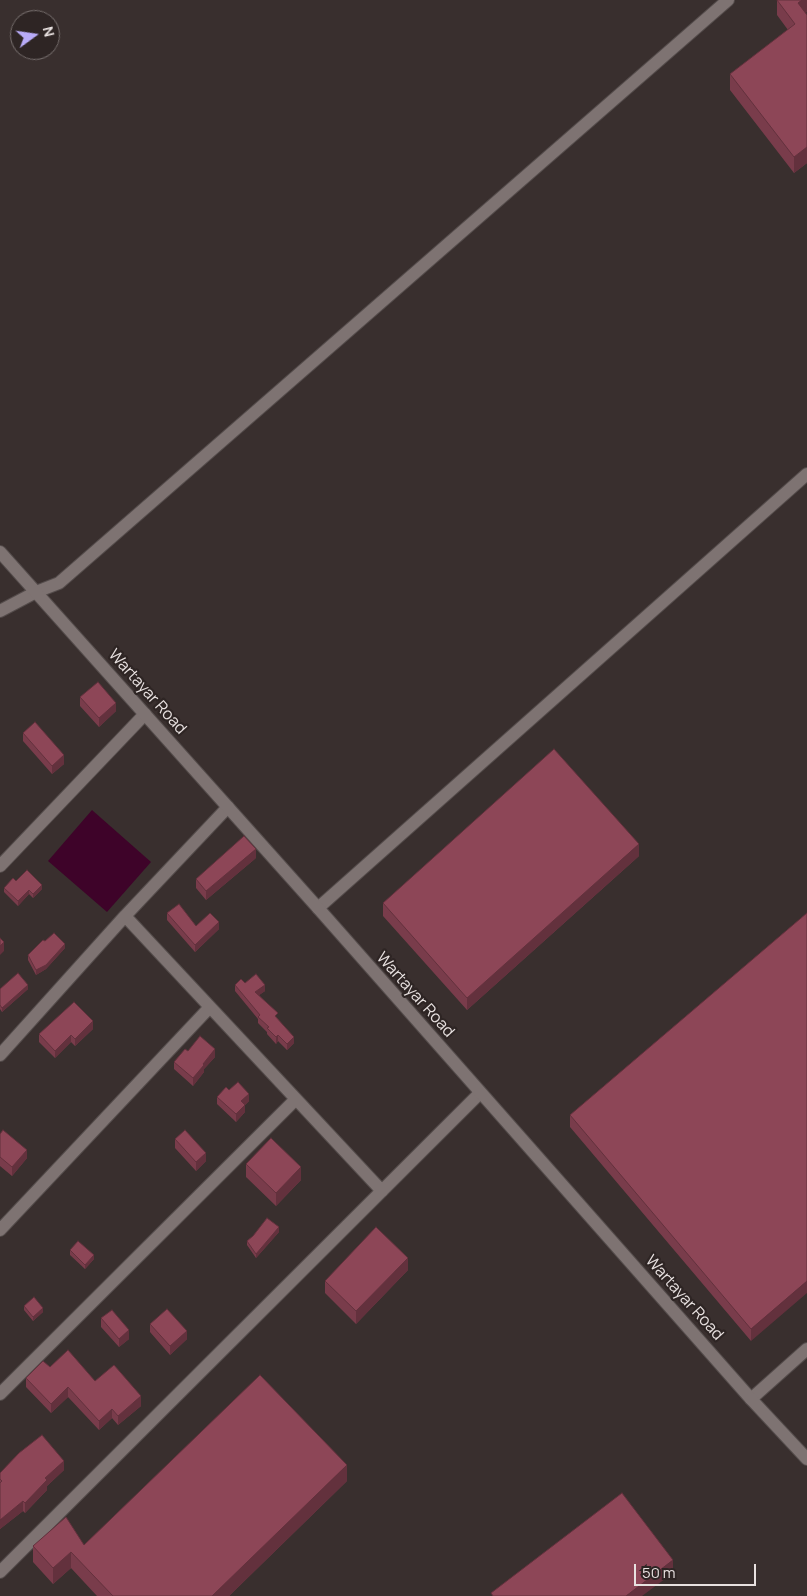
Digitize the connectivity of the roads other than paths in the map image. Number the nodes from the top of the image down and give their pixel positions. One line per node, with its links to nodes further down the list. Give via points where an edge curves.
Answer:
1 (728, 0): 4 (street, via 66,577)
2 (807, 474): 9 (street)
3 (0, 552): 4 (street, Wartayar Road)
4 (36, 592): 5 (street); 6 (street, Wartayar Road)
5 (0, 611)
6 (145, 714): 7 (street, Wartayar Road); 8 (street)
7 (228, 807): 9 (street, Wartayar Road); 10 (street)
8 (0, 866)
9 (318, 908): 13 (street, Wartayar Road)
10 (125, 916): 11 (street); 12 (street)
11 (210, 1007): 14 (street); 16 (street)
12 (0, 1055)
13 (480, 1093): 15 (street); 19 (street, Wartayar Road)
14 (296, 1099): 15 (street); 18 (street)
15 (382, 1191): 21 (street)
16 (0, 1230)
17 (807, 1349): 19 (street)
18 (0, 1394)
19 (751, 1399): 20 (street, Wartayar Road)
20 (807, 1459)
21 (0, 1572)

